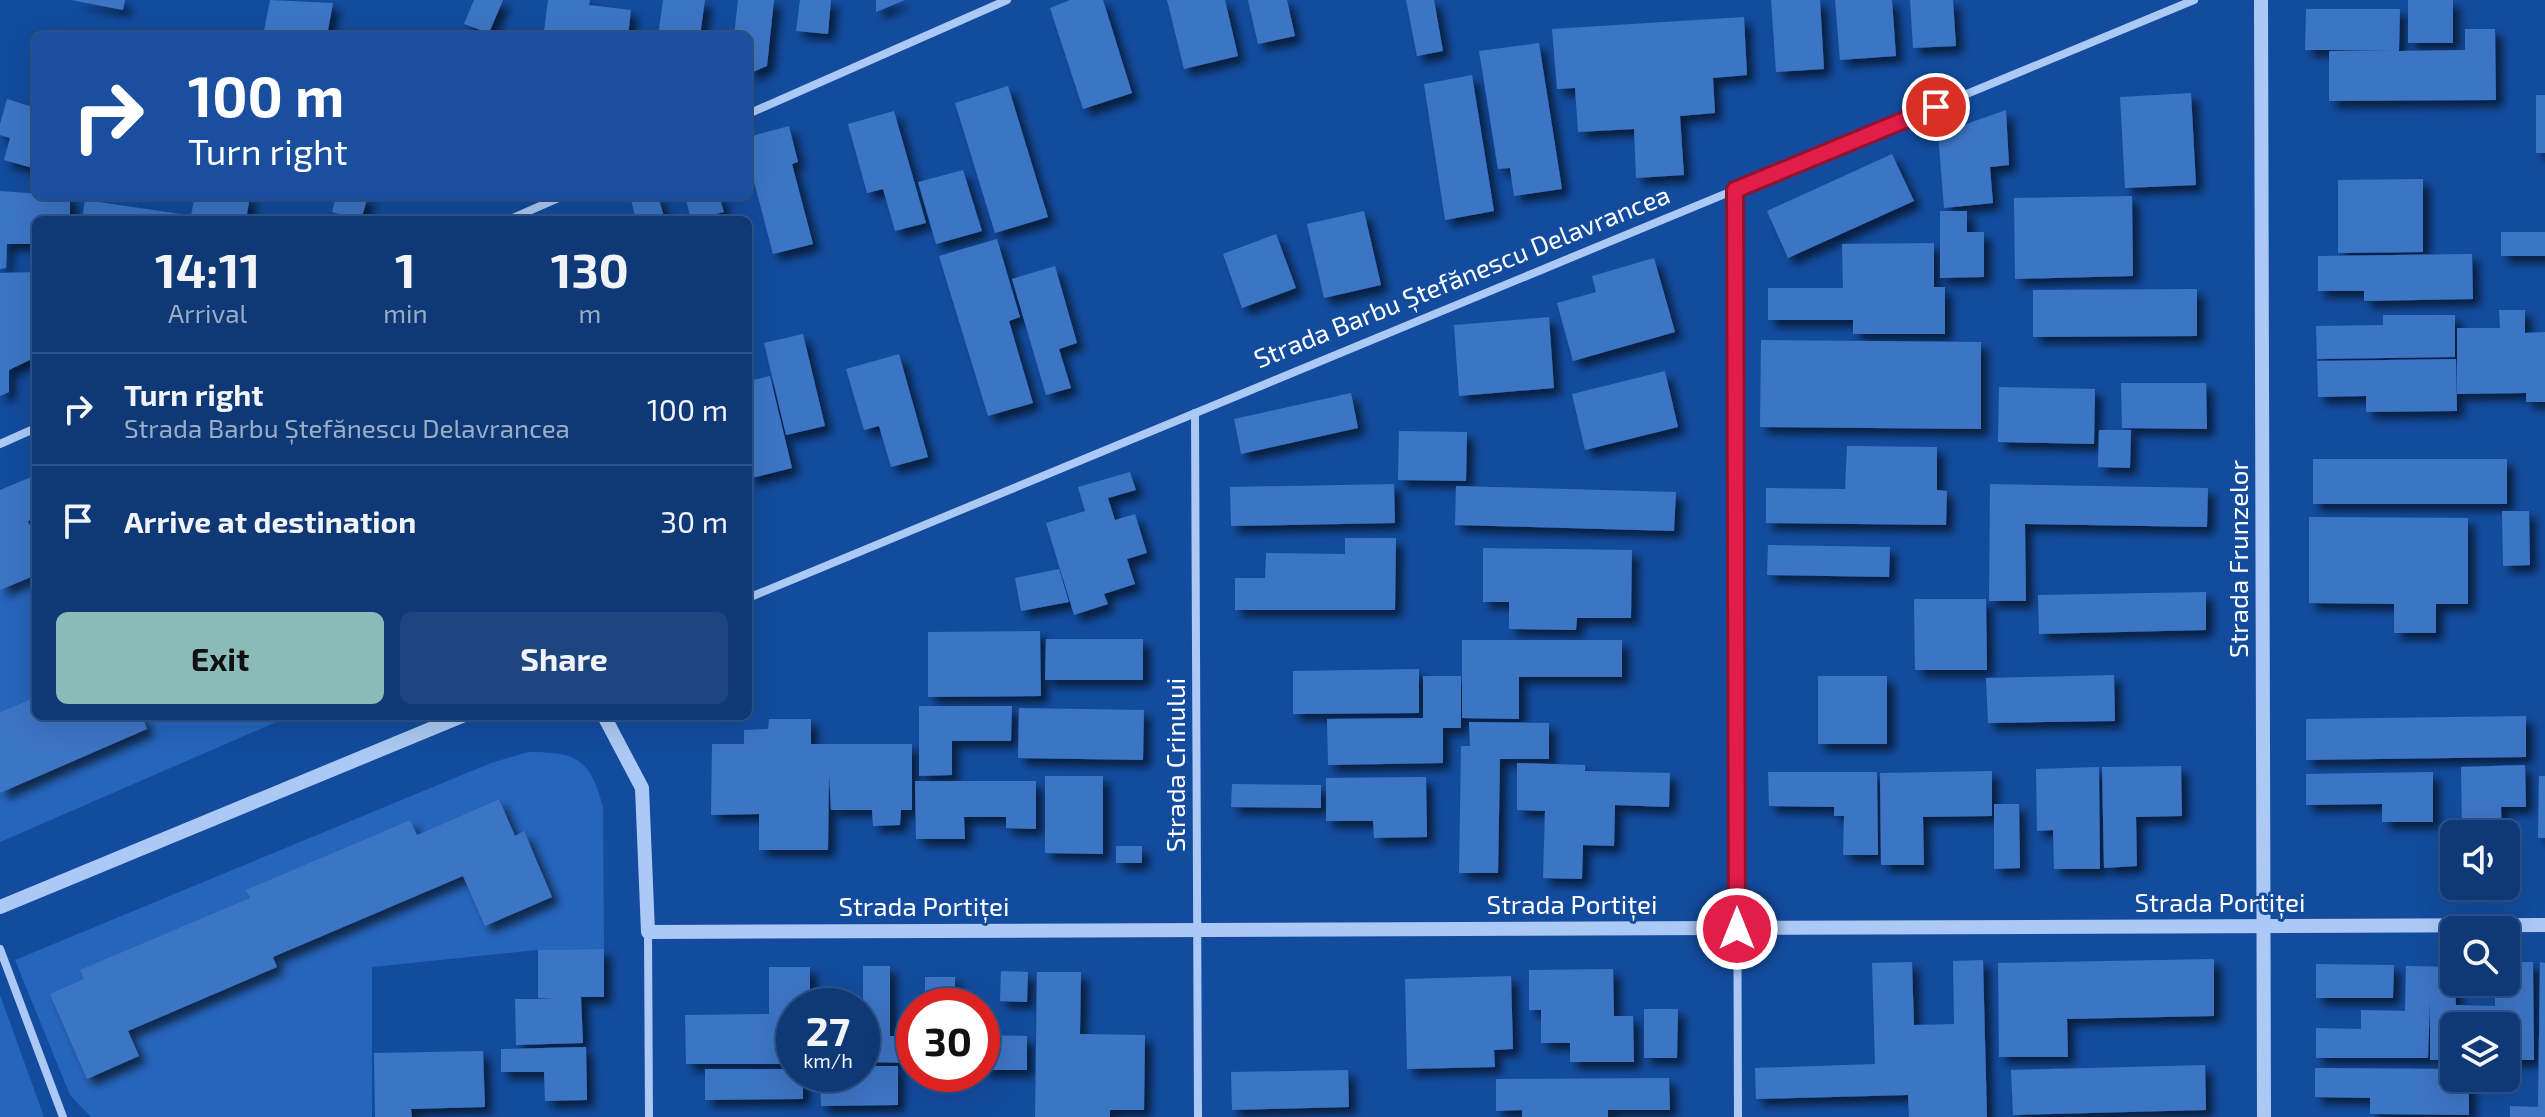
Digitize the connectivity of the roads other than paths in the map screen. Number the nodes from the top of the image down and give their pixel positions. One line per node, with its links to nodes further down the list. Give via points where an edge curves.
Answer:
1 (1007, 0): 4 (street)
2 (2194, 0): 5 (street, Strada Barbu Ștefănescu Delavrancea)
3 (2261, 0): 16 (street, Strada Frunzelor)
4 (752, 112)
5 (1735, 190): 8 (street, Strada Barbu Ștefănescu Delavrancea); 17 (street)
6 (554, 200): 7 (street)
7 (517, 216)
8 (1195, 413): 11 (street, Strada Barbu Ștefănescu Delavrancea); 18 (street, Strada Crinului)
9 (32, 430): 10 (street)
10 (0, 444)
11 (752, 596)
12 (452, 720): 14 (street)
13 (606, 720): 19 (street, via 642,788)
14 (0, 907)
15 (2545, 925): 16 (street, Strada Portiței)
16 (2264, 927): 17 (street, Strada Portiței); 25 (street, Strada Frunzelor)
17 (1737, 929): 18 (street, Strada Portiței); 24 (street)
18 (1197, 930): 19 (street, Strada Portiței); 23 (street, Strada Crinului)
19 (648, 932): 22 (street)
20 (0, 949): 21 (street)
21 (63, 1117)
22 (649, 1117)
23 (1198, 1117)
24 (1738, 1117)
25 (2264, 1117)

